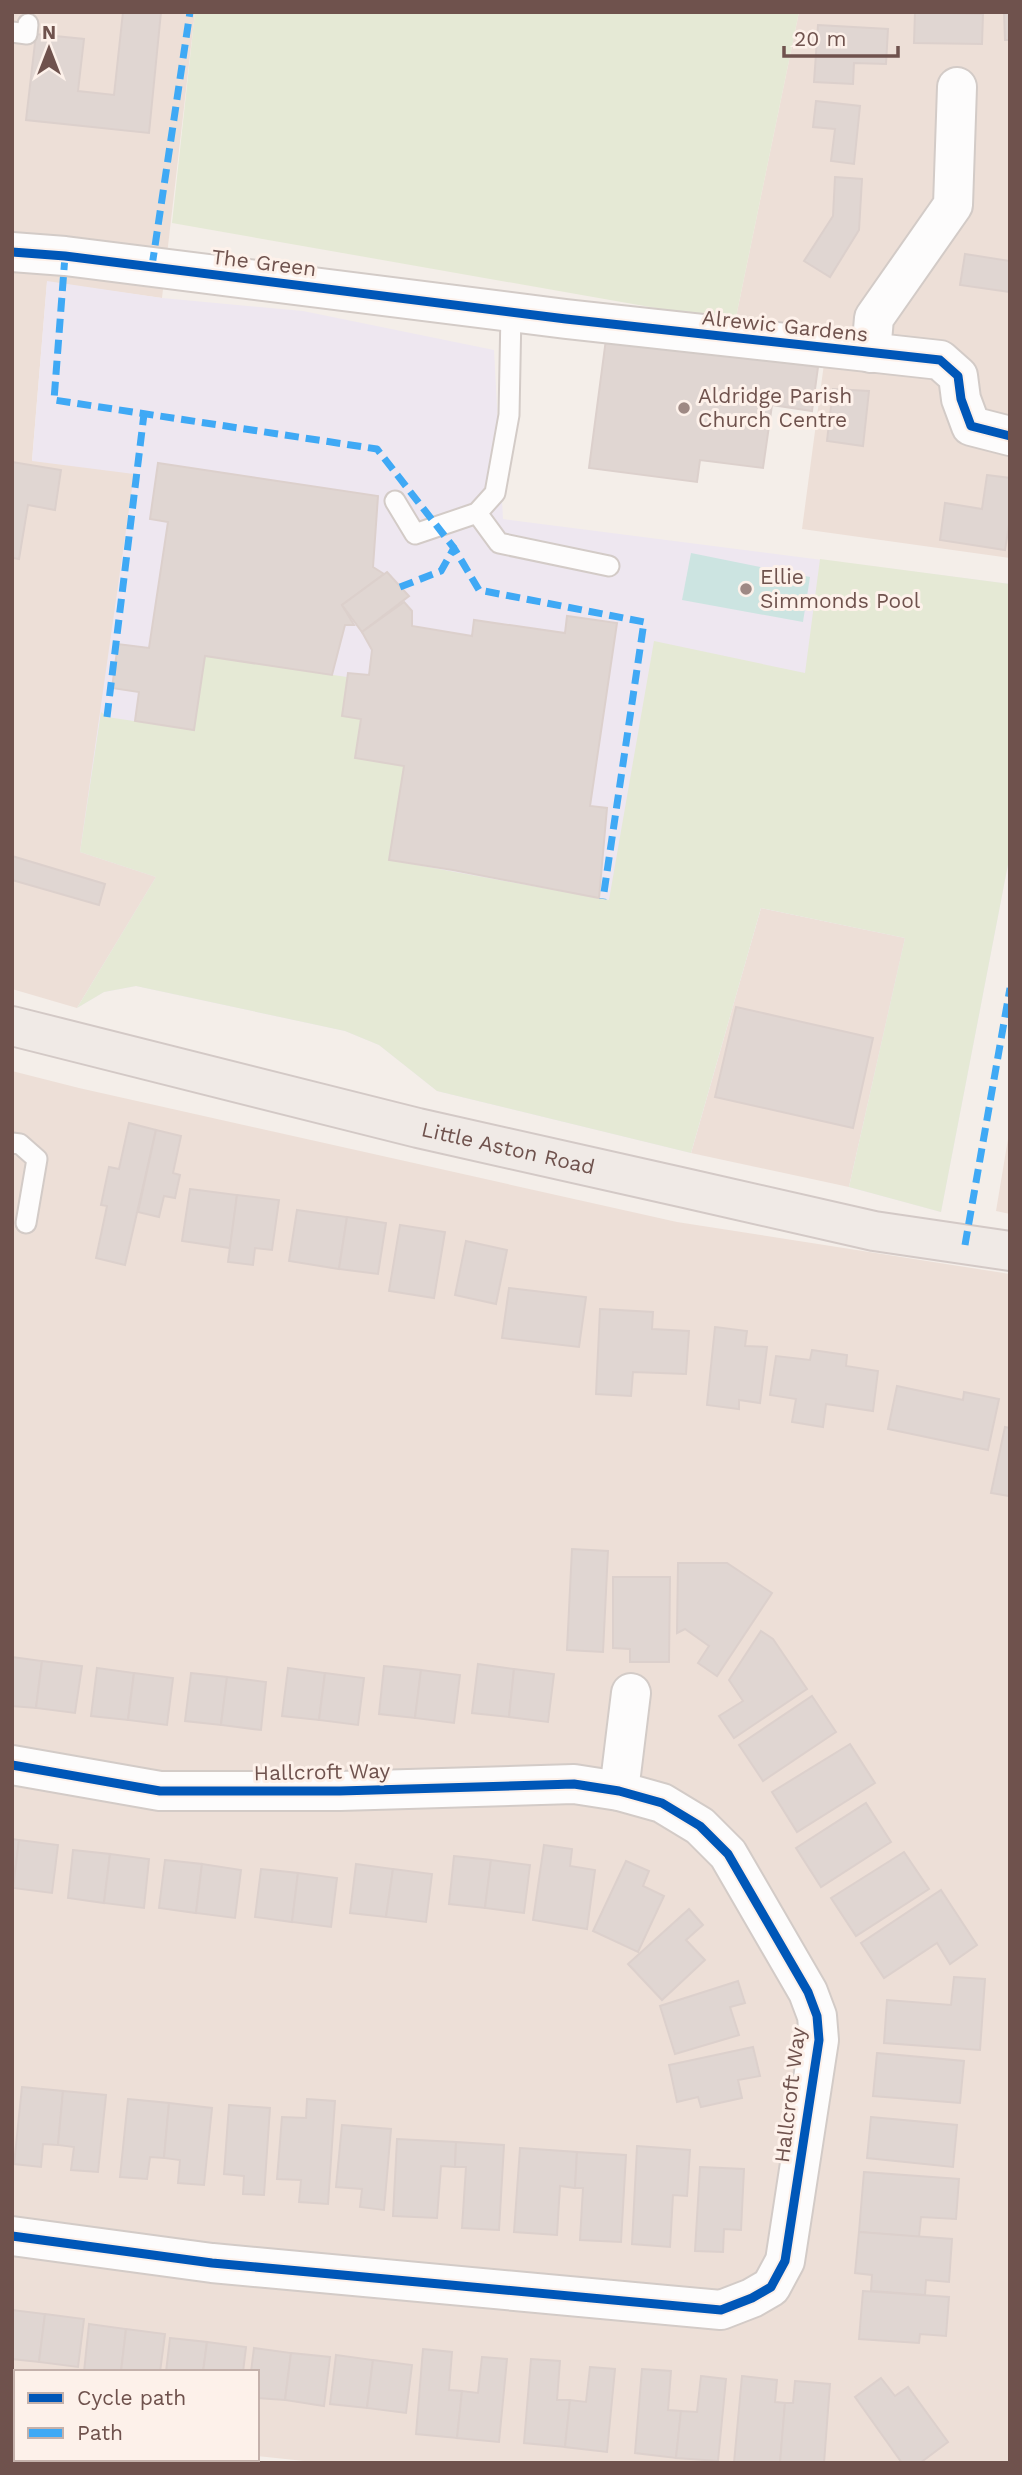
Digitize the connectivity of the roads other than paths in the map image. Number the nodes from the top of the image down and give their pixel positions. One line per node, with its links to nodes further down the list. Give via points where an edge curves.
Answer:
1 (957, 87): 4 (street, Alrewic Gardens, via 953,205 874,318)
2 (12, 252): 3 (street, The Green)
3 (510, 312): 4 (street, Alrewic Gardens); 7 (lane, via 509,415 500,471 495,493)
4 (871, 354): 5 (street, Alrewic Gardens, via 940,360 958,376 971,426)
5 (1010, 436)
6 (395, 501): 7 (lane, via 415,534)
7 (477, 513): 8 (lane, via 499,543)
8 (609, 566)
9 (12, 1026): 12 (main road, Little Aston Road, via 418,1128 874,1231)
10 (12, 1143): 11 (lane, via 37,1159)
11 (26, 1223)
12 (1010, 1251)
13 (631, 1693): 15 (street)
14 (12, 1765): 15 (street, Hallcroft Way, via 160,1791 574,1784)
15 (619, 1791): 16 (street, Hallcroft Way, via 662,1803 700,1826 728,1854 808,1992 817,2016 819,2040 785,2261 771,2287 721,2310 212,2263)
16 (12, 2236)

